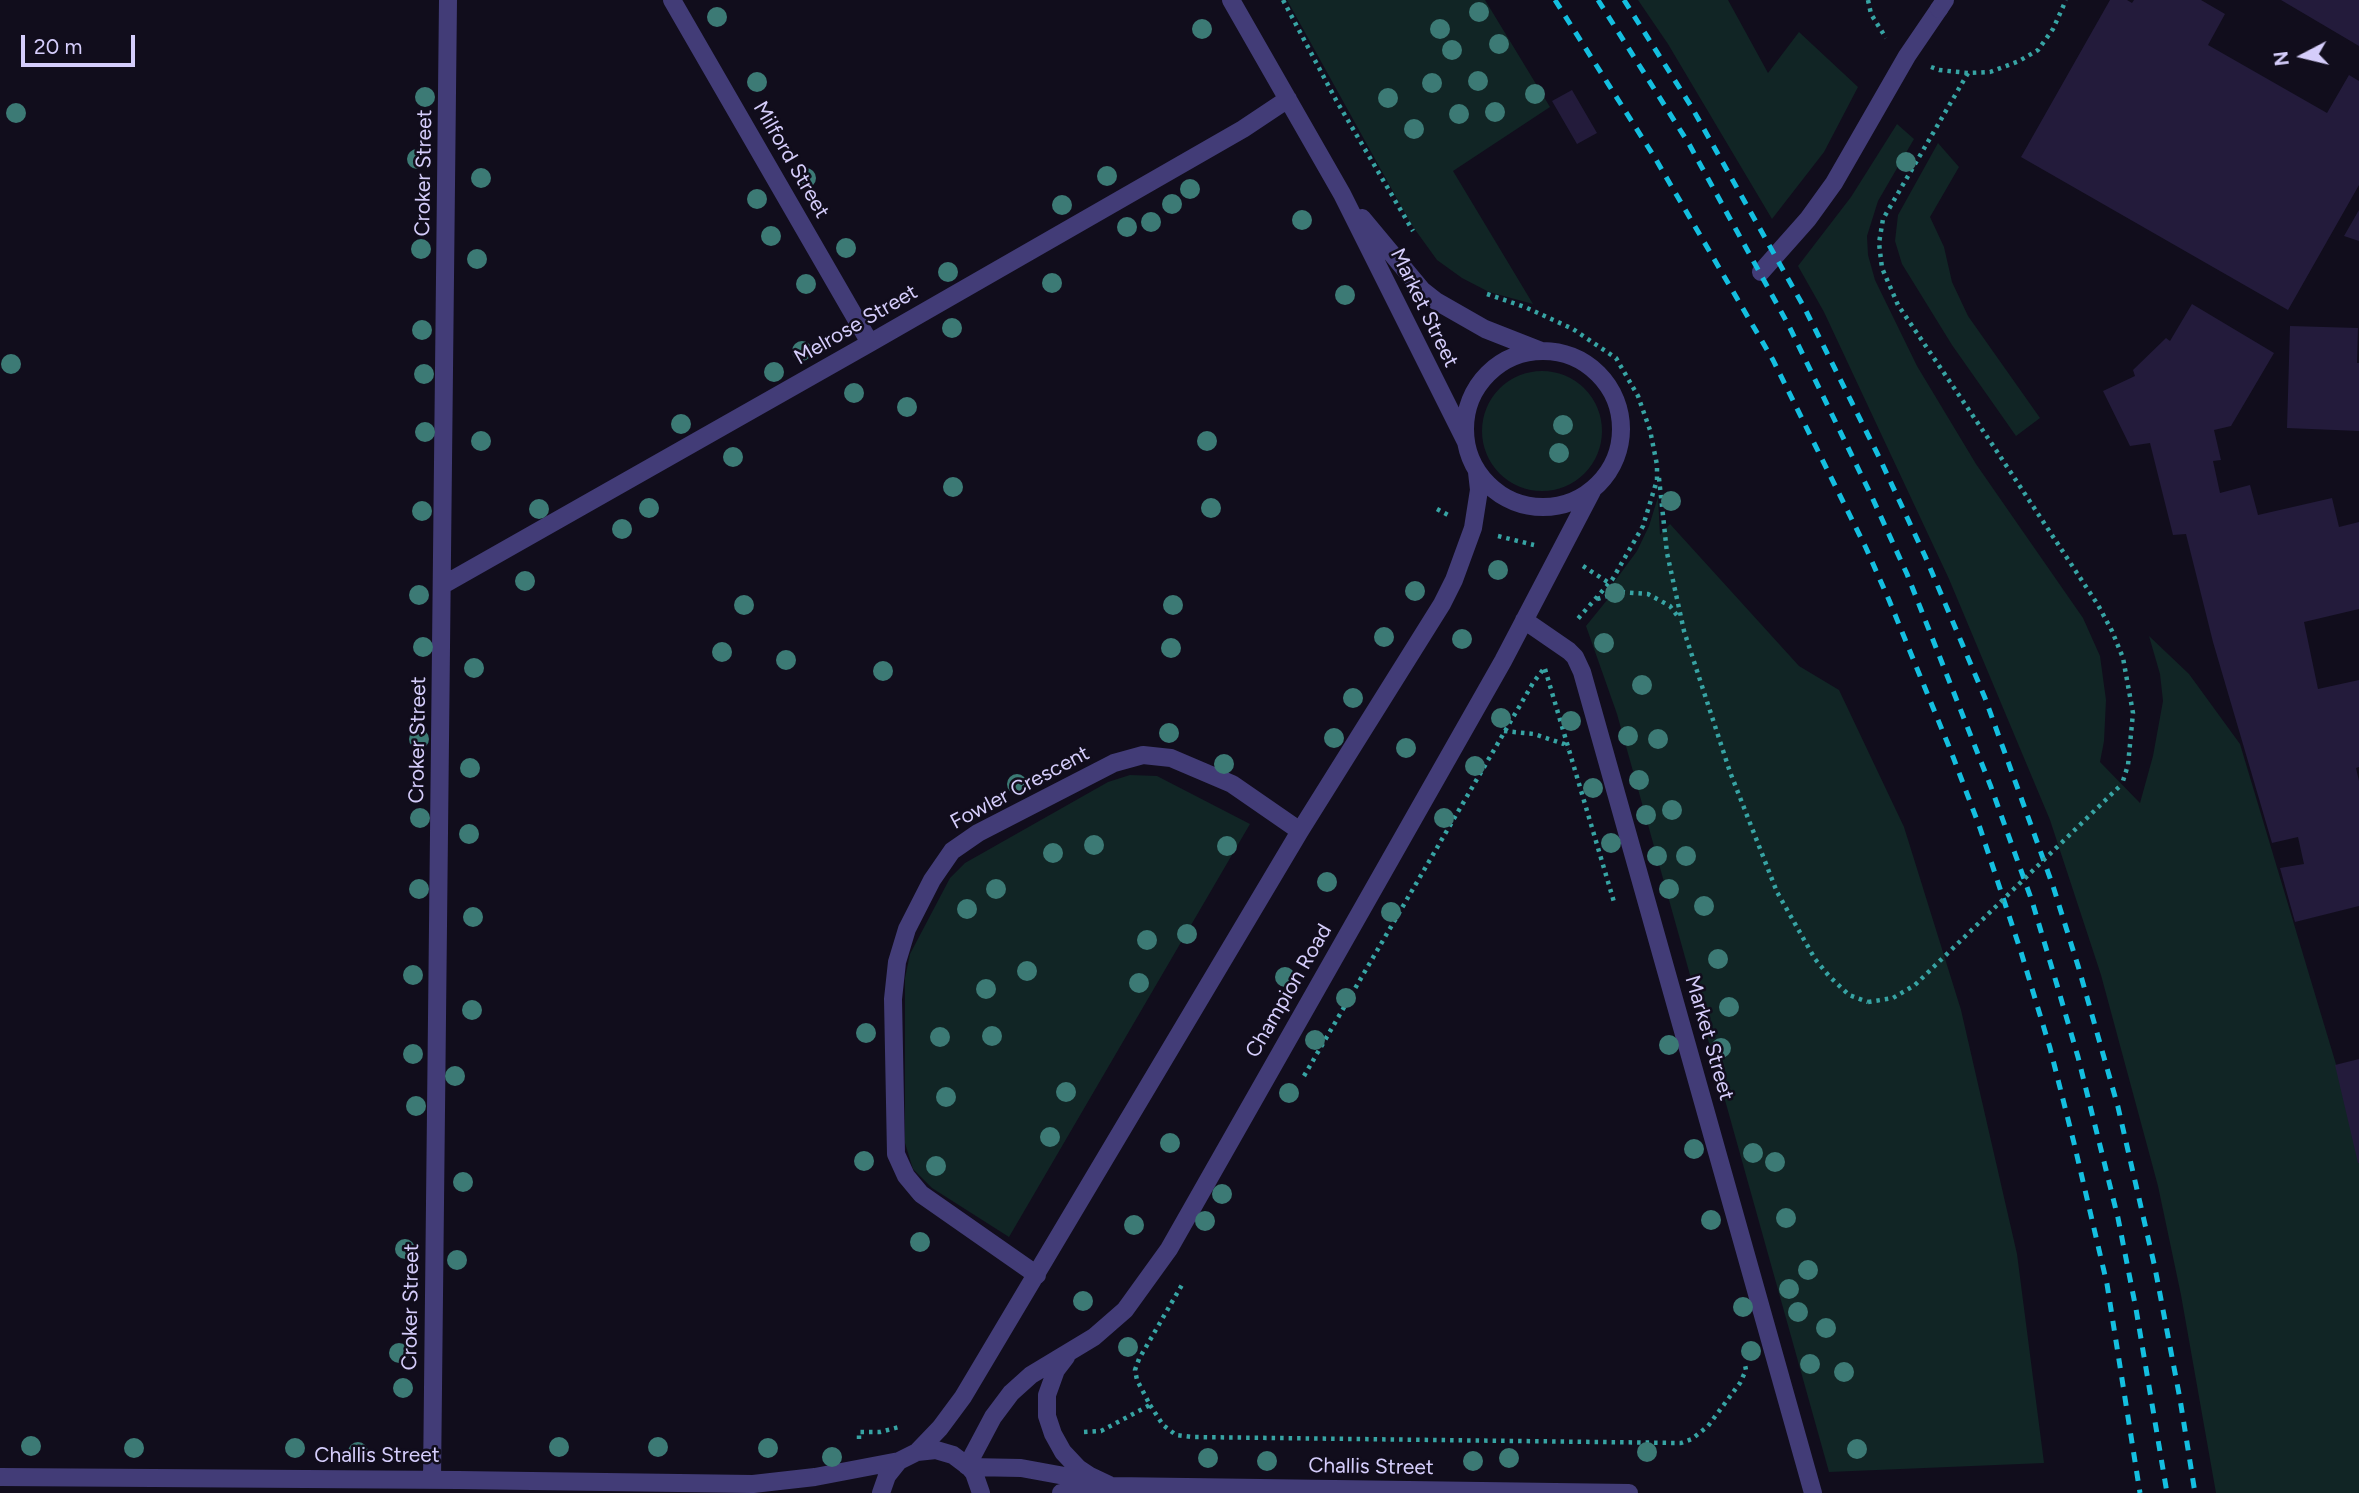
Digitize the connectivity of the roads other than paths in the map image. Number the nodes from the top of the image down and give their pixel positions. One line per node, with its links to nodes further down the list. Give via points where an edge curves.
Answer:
1 (448, 0): 13 (street, Croker Street)
2 (672, 0): 8 (street, Milford Street)
3 (1231, 0): 5 (street, Market Street)
4 (1942, 4): 7 (street, via 1834,183)
5 (1288, 100): 6 (street, Market Street); 8 (street, Melrose Street)
6 (1342, 194): 9 (street, Market Street, via 1422,290 1466,320); 10 (street, Market Street)
7 (1761, 272)
8 (870, 343): 13 (street, Melrose Street)
9 (1541, 351): 10 (street, via 1506,360 1486,375 1468,406); 12 (street, via 1560,353 1590,366 1616,401 1620,444 1613,465)
10 (1466, 442): 11 (street)
11 (1477, 472): 12 (street, via 1496,493 1531,507 1559,506); 15 (street, via 1474,528 1454,580)
12 (1592, 491): 14 (street, Champion Road)
13 (443, 585): 22 (street, Croker Street)
14 (1524, 620): 17 (street, Champion Road, via 1169,1249 1125,1310); 30 (street, Market Street, via 1575,657 1585,681)
15 (1300, 831): 16 (street); 16 (street, Fowler Crescent, via 1232,784 1171,758 1143,755 1114,764 978,833 952,851 932,880 907,929 897,961 893,999 896,1154 921,1194)
16 (1037, 1275): 18 (street, via 963,1397)
17 (1071, 1352): 20 (street, Champion Road, via 1031,1375 1011,1393); 24 (street, via 1049,1385 1047,1416 1071,1461 1083,1473)
18 (917, 1452): 19 (street, Challis Street); 20 (street, via 944,1452)
19 (899, 1461): 23 (street, Challis Street); 26 (street)
20 (968, 1466): 24 (street, Challis Street, via 1021,1468); 27 (street)
21 (0, 1477): 22 (street, Challis Street)
22 (424, 1484): 23 (street, Challis Street)
23 (753, 1484): 25 (street, Challis Street)
24 (1112, 1486): 28 (street, Challis Street); 29 (street, Challis Street)
25 (794, 1493)
26 (881, 1493)
27 (981, 1493)
28 (1061, 1493)
29 (1629, 1493)
30 (1813, 1493)

